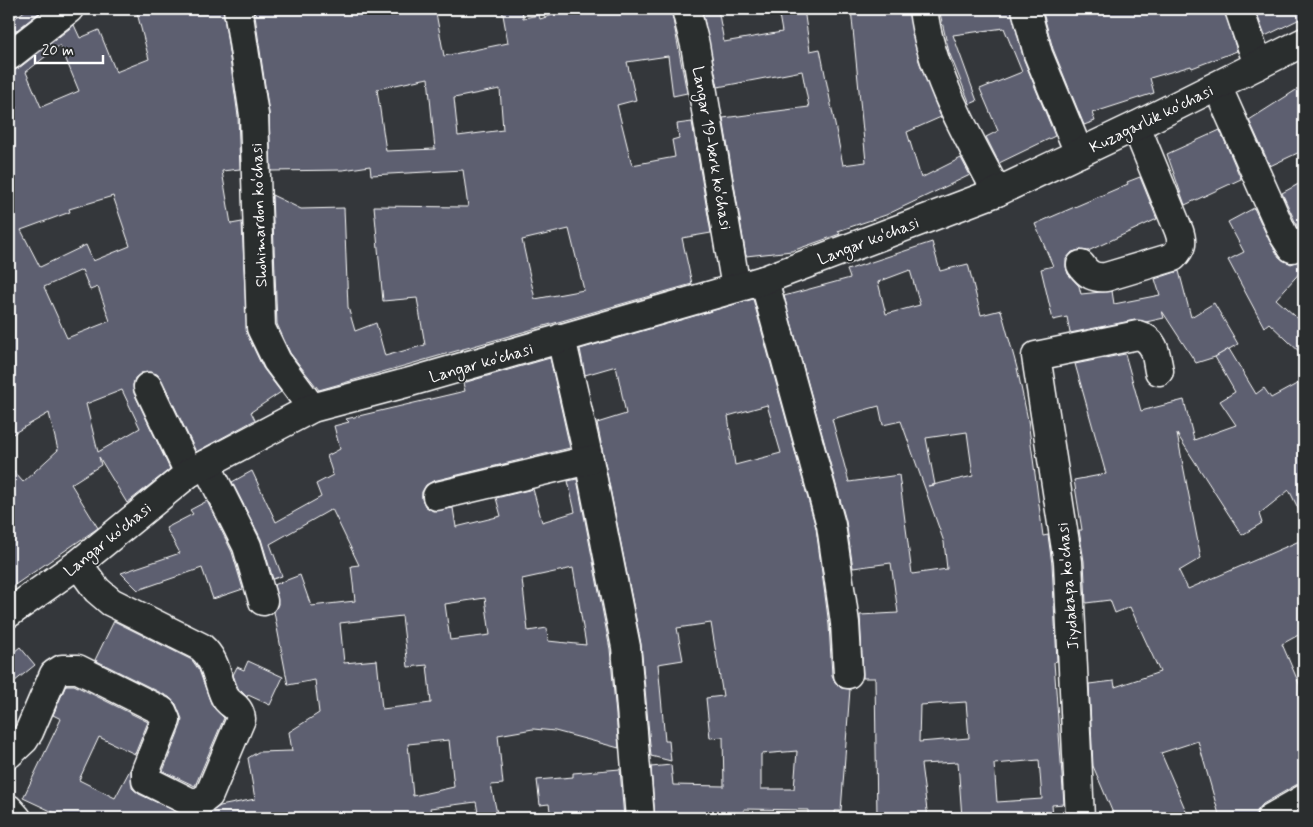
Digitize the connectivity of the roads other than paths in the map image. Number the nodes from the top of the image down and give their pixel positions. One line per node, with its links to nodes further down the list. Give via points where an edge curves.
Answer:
1 (69, 9): 8 (street)
2 (238, 9): 21 (street, Shohimardon koʻchasi, via 254,115 262,328 277,360)
3 (686, 9): 17 (street, Langar 19-berk koʻchasi, via 695,45)
4 (923, 9): 13 (street, via 925,28 952,105)
5 (1026, 9): 12 (street, via 1038,54)
6 (1239, 9): 9 (street)
7 (1304, 42): 9 (street, Kuzagarlik koʻchasi)
8 (9, 56)
9 (1258, 65): 10 (street, Kuzagarlik koʻchasi)
10 (1217, 86): 11 (street, Kuzagarlik koʻchasi); 14 (street, via 1283,234 1292,248)
11 (1136, 126): 12 (street, Kuzagarlik koʻchasi); 15 (street, via 1179,231 1182,242 1179,251 1173,257 1106,277 1090,275)
12 (1079, 153): 13 (street, Kuzagarlik koʻchasi)
13 (997, 192): 16 (street, Langar koʻchasi)
14 (1304, 242)
15 (1081, 264)
16 (764, 280): 17 (street, Langar koʻchasi); 28 (street, via 831,525 845,623)
17 (736, 288): 18 (street, Langar koʻchasi)
18 (562, 338): 21 (street, Langar koʻchasi); 22 (street)
19 (1159, 371): 34 (street, Jiydakapa ko'chasi, via 1154,346 1146,337 1138,335 1036,356 1068,562)
20 (148, 387): 23 (street)
21 (312, 408): 23 (street, Langar koʻchasi)
22 (589, 460): 24 (street); 33 (street, via 626,647)
23 (198, 468): 25 (street, Langar koʻchasi); 26 (street, via 247,546)
24 (437, 496)
25 (78, 564): 27 (street, Langar koʻchasi); 29 (street, via 97,590 111,602 208,653 215,663 224,695 240,712 241,719 209,795 199,803 188,801 146,780 146,770 166,720 162,711 78,669 62,669 54,674 29,732)
26 (263, 600)
27 (9, 614)
28 (848, 674)
29 (9, 754)
30 (1304, 799): 35 (street)
31 (9, 809): 32 (street)
32 (17, 818)
33 (640, 818)
34 (1080, 818)
35 (1271, 818)

